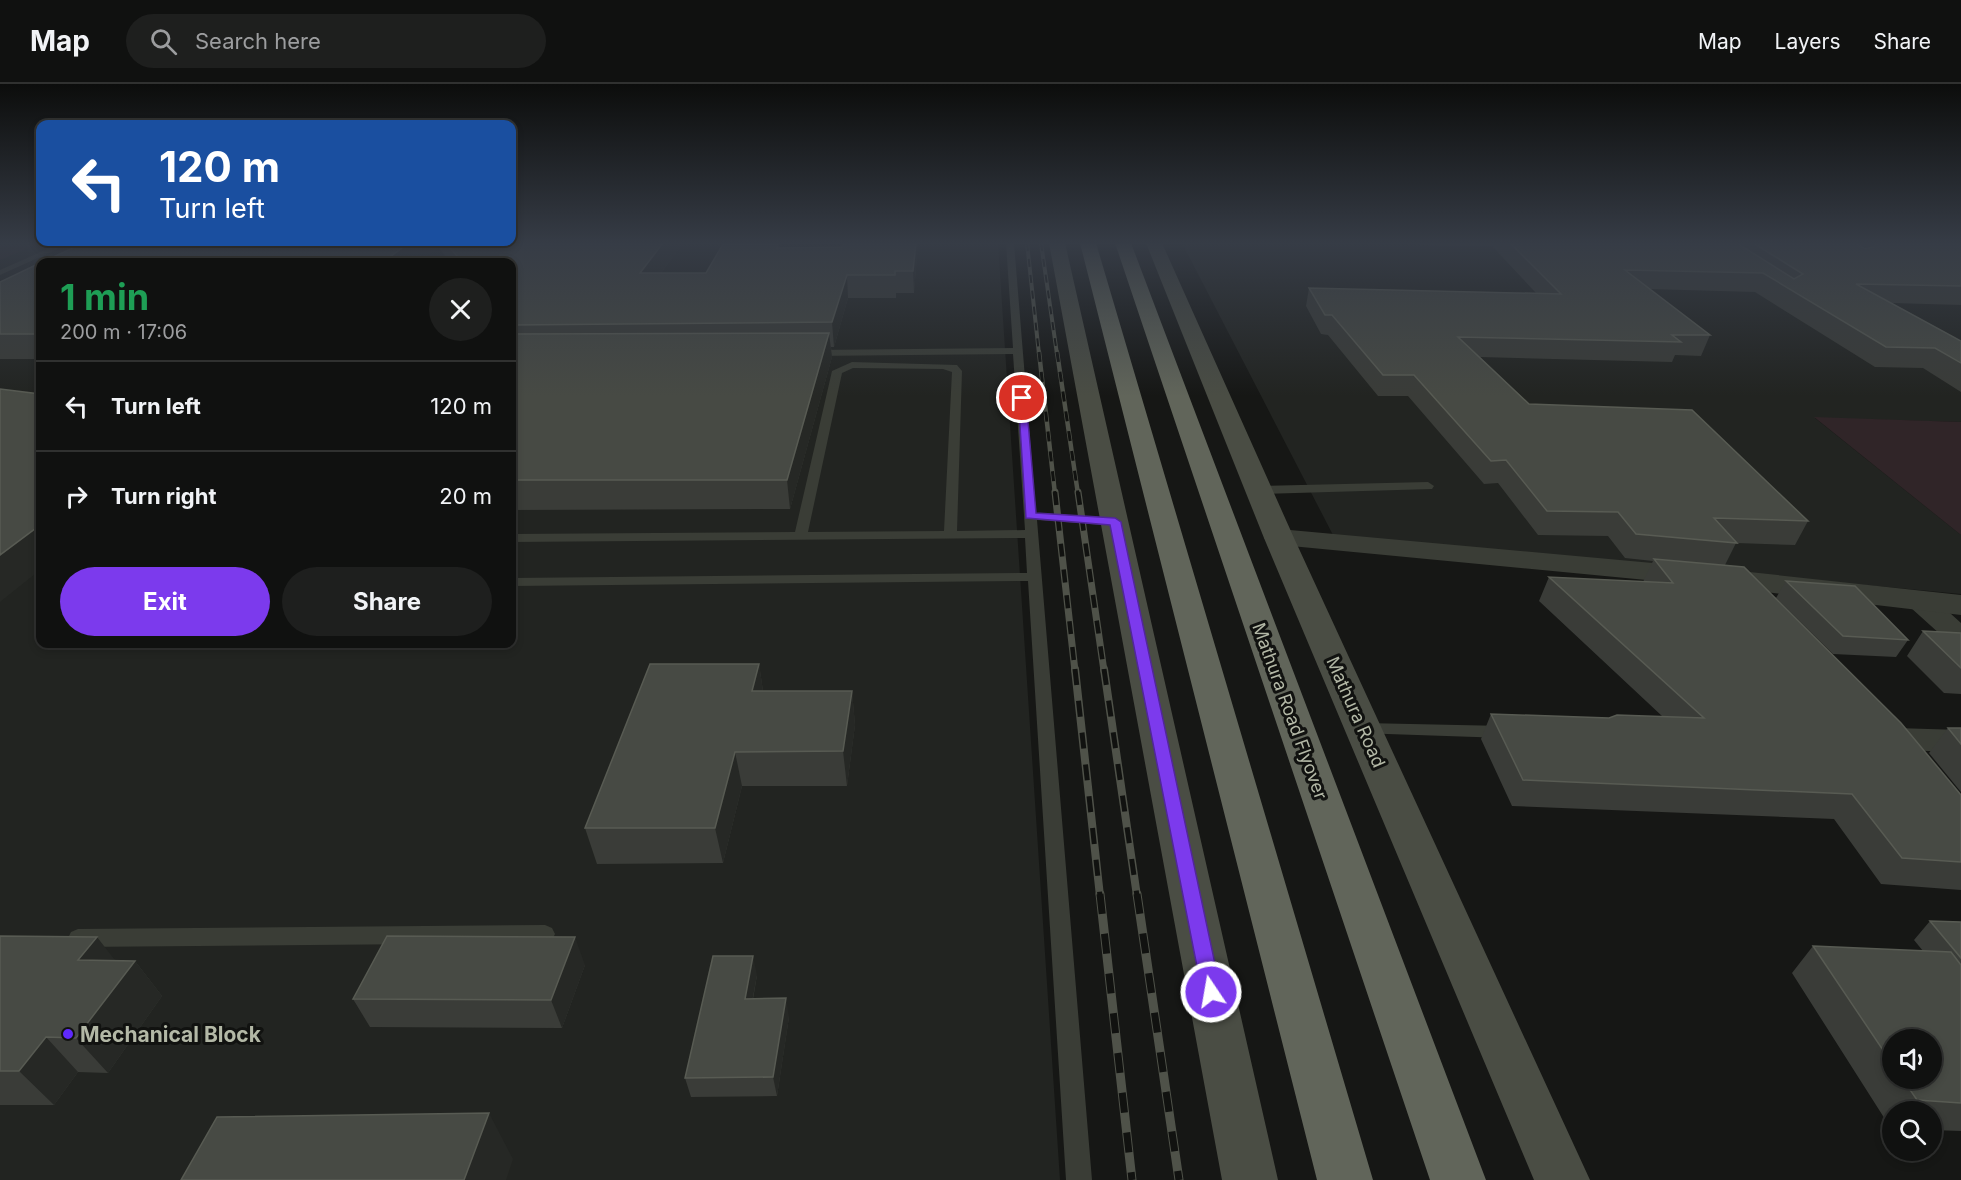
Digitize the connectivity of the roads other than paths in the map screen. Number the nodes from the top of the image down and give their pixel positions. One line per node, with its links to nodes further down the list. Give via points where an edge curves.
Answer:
1 (1014, 294): 6 (lane)
2 (1068, 294): 11 (main road)
3 (1102, 294): 32 (highway)
4 (1141, 294): 33 (highway, Mathura Road Flyover)
5 (1176, 294): 9 (main road, Mathura Road)
6 (1018, 351): 7 (lane); 10 (lane)
7 (794, 353)
8 (1428, 486): 9 (lane)
9 (1258, 490): 16 (main road, Mathura Road)
10 (1030, 516): 11 (lane); 13 (lane)
11 (1115, 522): 31 (main road)
12 (950, 534): 13 (lane); 14 (lane); 14 (lane, via 957,371 944,366 852,365 837,371)
13 (1032, 534): 17 (lane)
14 (801, 536): 15 (lane)
15 (516, 538)
16 (1279, 538): 18 (street); 24 (main road, Mathura Road)
17 (1035, 577): 19 (lane); 30 (lane)
18 (1740, 580): 20 (street); 22 (street)
19 (516, 582)
20 (1920, 601): 21 (street); 23 (street)
21 (1961, 605)
22 (1768, 609)
23 (1961, 638)
24 (1363, 729): 25 (lane); 34 (main road, Mathura Road)
25 (1517, 733)
26 (1961, 741): 27 (street, via 1885,728)
27 (1918, 766)
28 (545, 934): 29 (lane)
29 (59, 938)
30 (1079, 1180)
31 (1250, 1180)
32 (1345, 1180)
33 (1458, 1180)
34 (1562, 1180)

